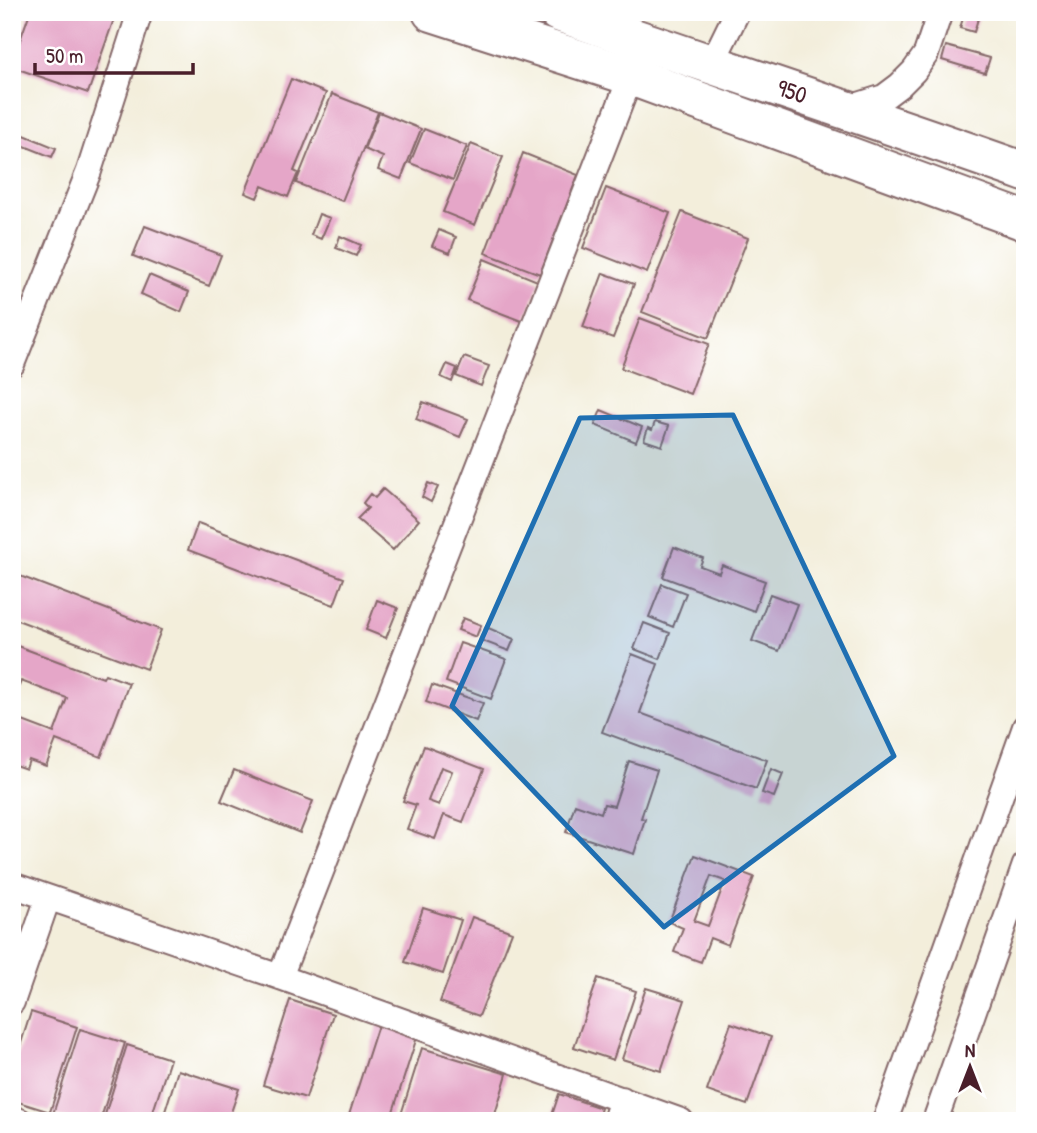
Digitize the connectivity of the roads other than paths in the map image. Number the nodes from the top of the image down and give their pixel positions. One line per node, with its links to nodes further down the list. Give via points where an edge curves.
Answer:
1 (140, 12): 11 (street, via 89,172)
2 (432, 12): 7 (main road, 950)
3 (558, 12): 6 (main road, 950 / 950)
4 (737, 12): 6 (street)
5 (940, 12): 8 (street, via 926,54 914,71 884,97)
6 (711, 65): 8 (main road, 950 / 950)
7 (631, 76): 10 (main road, 950); 16 (street)
8 (846, 109): 9 (main road, 950 / 950)
9 (1025, 172)
10 (1025, 221)
11 (12, 365)
12 (1025, 727): 22 (street)
13 (1025, 865): 23 (street)
14 (12, 885): 15 (street)
15 (48, 898): 16 (street); 17 (street)
16 (280, 977): 18 (street)
17 (12, 1002)
18 (619, 1110): 21 (street)
19 (12, 1118): 20 (street)
20 (20, 1121)
21 (681, 1121)
22 (885, 1121)
23 (935, 1121)

